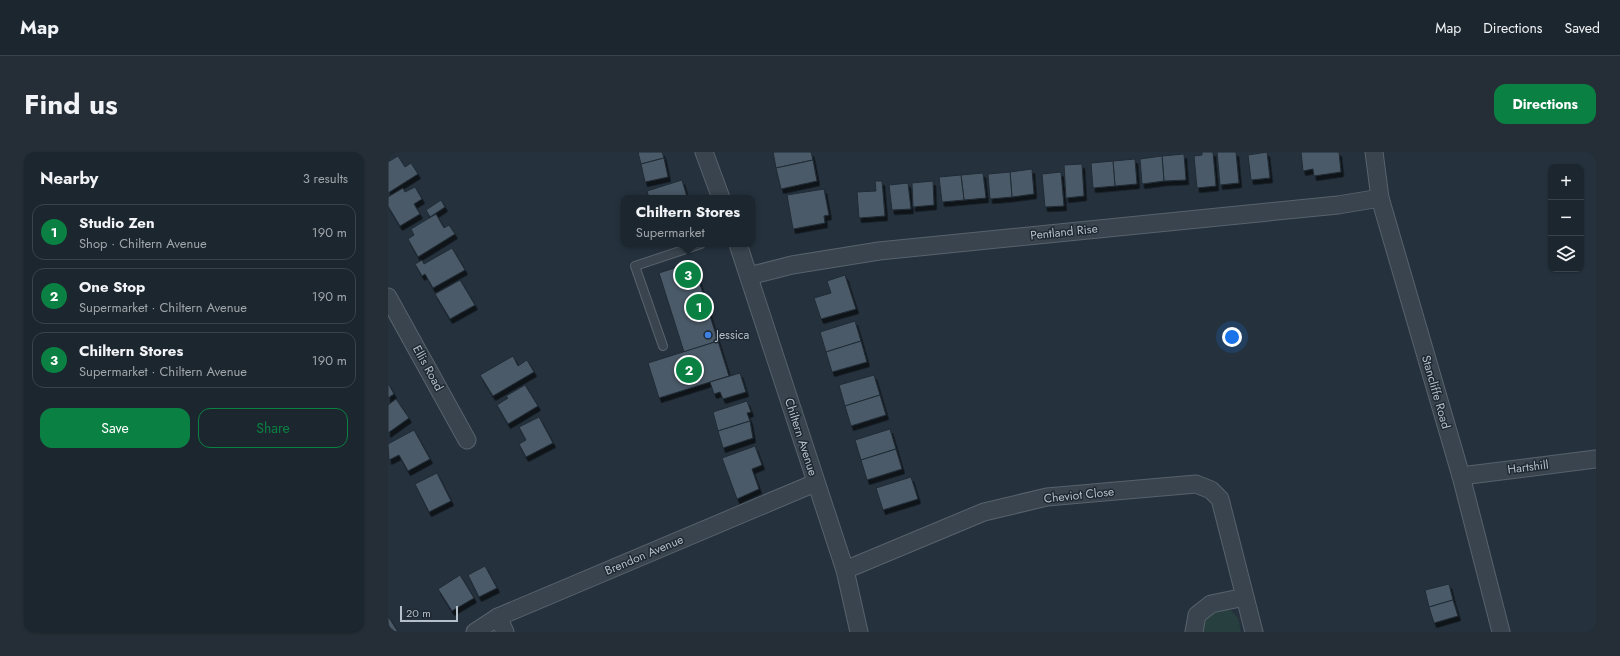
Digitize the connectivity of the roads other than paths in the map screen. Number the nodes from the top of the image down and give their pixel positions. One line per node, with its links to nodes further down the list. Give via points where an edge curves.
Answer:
1 (704, 152): 3 (street)
2 (1374, 152): 4 (street, Stancliffe Road)
3 (720, 195)
4 (1380, 198): 7 (street, Pentland Rise, via 1338,205 879,251 792,265); 12 (street, Stancliffe Road)
5 (692, 247): 9 (lane, via 635,266)
6 (739, 247): 7 (street, Chiltern Avenue)
7 (749, 276): 13 (street, Chiltern Avenue)
8 (388, 297): 10 (street, Ellis Road)
9 (663, 346)
10 (467, 440)
11 (1596, 459): 12 (street, Hartshill)
12 (1461, 476): 21 (street, Stancliffe Road)
13 (815, 483): 14 (street, Chiltern Avenue); 16 (street, Brendon Avenue)
14 (845, 570): 15 (street, Cheviot Close, via 984,512 1048,497 1196,484 1211,490 1220,499); 18 (street, Chiltern Avenue)
15 (1245, 597): 19 (street, via 1211,604 1197,615); 20 (street, Cheviot Close)
16 (502, 625): 17 (street, Brendon Avenue)
17 (475, 632)
18 (859, 632)
19 (1194, 632)
20 (1254, 632)
21 (1501, 632)

